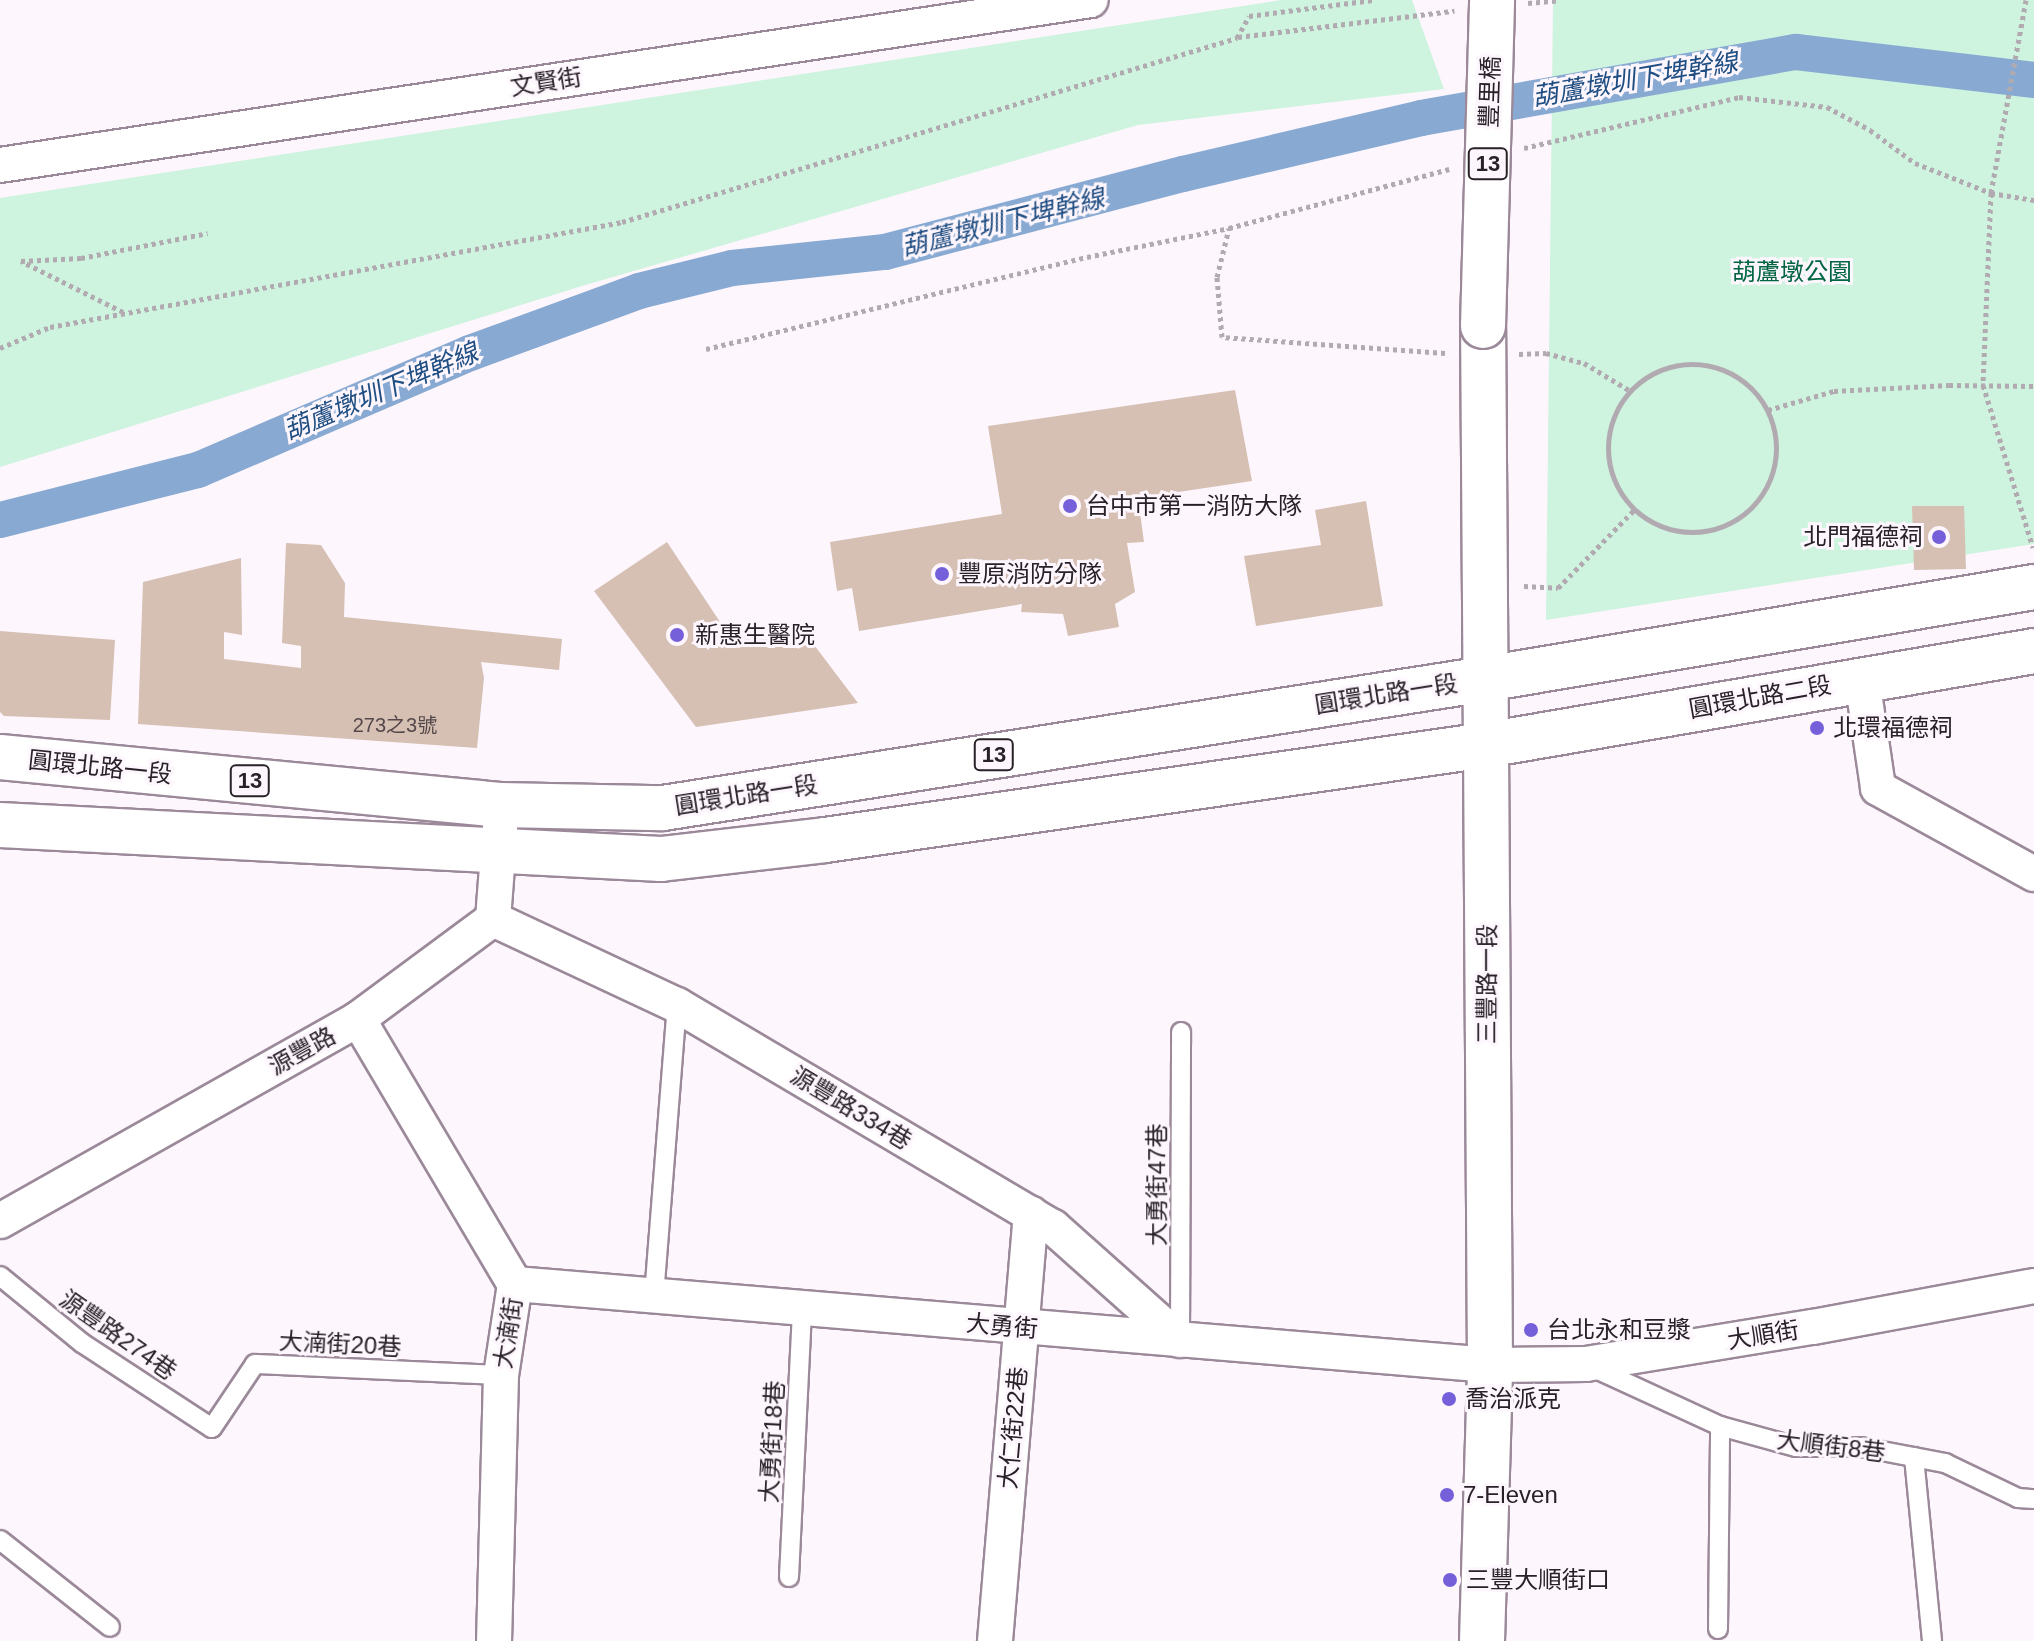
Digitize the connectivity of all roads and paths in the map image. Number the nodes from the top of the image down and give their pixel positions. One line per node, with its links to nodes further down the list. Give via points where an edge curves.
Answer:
1 (1091, 0): 8 (street, 文賢街)
2 (1373, 0): 6 (path, via 1249,16)
3 (1492, 0): 15 (main road, 豐里橋 / 13, bridge)
4 (2026, 0): 10 (path)
5 (1375, 19): 6 (path)
6 (1237, 38): 14 (path, via 622,222)
7 (1521, 149): 10 (path, via 1739,97 1827,107 1915,163)
8 (0, 165)
9 (1462, 165): 12 (path)
10 (1991, 193): 11 (path); 18 (path)
11 (2034, 200)
12 (1229, 228): 15 (path, via 1217,277 1222,337); 17 (path)
13 (208, 233): 14 (path, via 81,258 21,261)
14 (125, 313): 16 (path, via 50,327)
15 (1484, 340): 20 (path, via 1584,363); 24 (main road, 三豐路一段 / 13)
16 (0, 348)
17 (706, 349)
18 (1983, 385): 19 (path); 21 (path, via 1834,391); 23 (path)
19 (2034, 386)
20 (1629, 390): 21 (path, via 1676,364 1702,364 1728,371 1750,386); 22 (path, via 1615,412 1608,464 1617,489)
21 (1768, 410): 22 (path, via 1776,438 1775,467 1763,495 1743,516 1717,529 1687,533 1659,526)
22 (1634, 510): 24 (path, via 1558,588)
23 (2034, 550)
24 (1483, 584): 27 (main road, 三豐路一段 / 13)
25 (2034, 587): 27 (main road)
26 (2034, 651): 28 (main road, 圓環北路二段)
27 (1485, 679): 29 (main road, 三豐路一段 / 13); 31 (main road, 圓環北路一段 / 13, via 663,808)
28 (1862, 679): 29 (main road, 圓環北路二段); 34 (street, via 1878,788)
29 (1486, 745): 33 (main road, via 661,859); 49 (main road, 三豐路一段)
30 (0, 757): 31 (main road, 圓環北路一段 / 13)
31 (500, 805): 33 (street)
32 (0, 825): 33 (main road)
33 (500, 853): 35 (street)
34 (2034, 874)
35 (493, 919): 36 (street, 源豐路334巷); 37 (street, 源豐路)
36 (677, 1005): 39 (street, 源豐路334巷); 44 (lane)
37 (358, 1019): 40 (street, 源豐路); 42 (street, 大湳街)
38 (1181, 1032): 47 (lane, 大勇街47巷)
39 (1031, 1214): 46 (street, 大仁街22巷); 47 (street, 源豐路334巷, via 1053,1227)
40 (0, 1221)
41 (0, 1276): 52 (lane, 源豐路274巷, via 82,1343)
42 (515, 1284): 44 (street, 大勇街); 50 (street, 大湳街)
43 (2034, 1286): 48 (street, 大順街)
44 (654, 1296): 45 (street, 大勇街)
45 (802, 1309): 46 (street, 大勇街); 56 (lane, 大勇街18巷)
46 (1021, 1328): 47 (street, 大勇街); 60 (street, 大仁街22巷)
47 (1180, 1340): 49 (street, 大勇街)
48 (1586, 1364): 49 (street, 大順街); 51 (lane, 大順街8巷)
49 (1490, 1365): 61 (main road, 三豐路一段)
50 (501, 1375): 52 (lane, 大湳街20巷, via 255,1364); 59 (street, 大湳街)
51 (1720, 1426): 53 (lane, 大順街8巷, via 1796,1447 1861,1447); 58 (lane)
52 (212, 1428)
53 (1914, 1457): 54 (lane, 大順街8巷, via 1945,1463 2018,1498); 62 (lane)
54 (2034, 1499)
55 (0, 1540): 57 (lane)
56 (789, 1577)
57 (110, 1627)
58 (1718, 1629)
59 (494, 1641)
60 (995, 1641)
61 (1482, 1641)
62 (1932, 1641)

